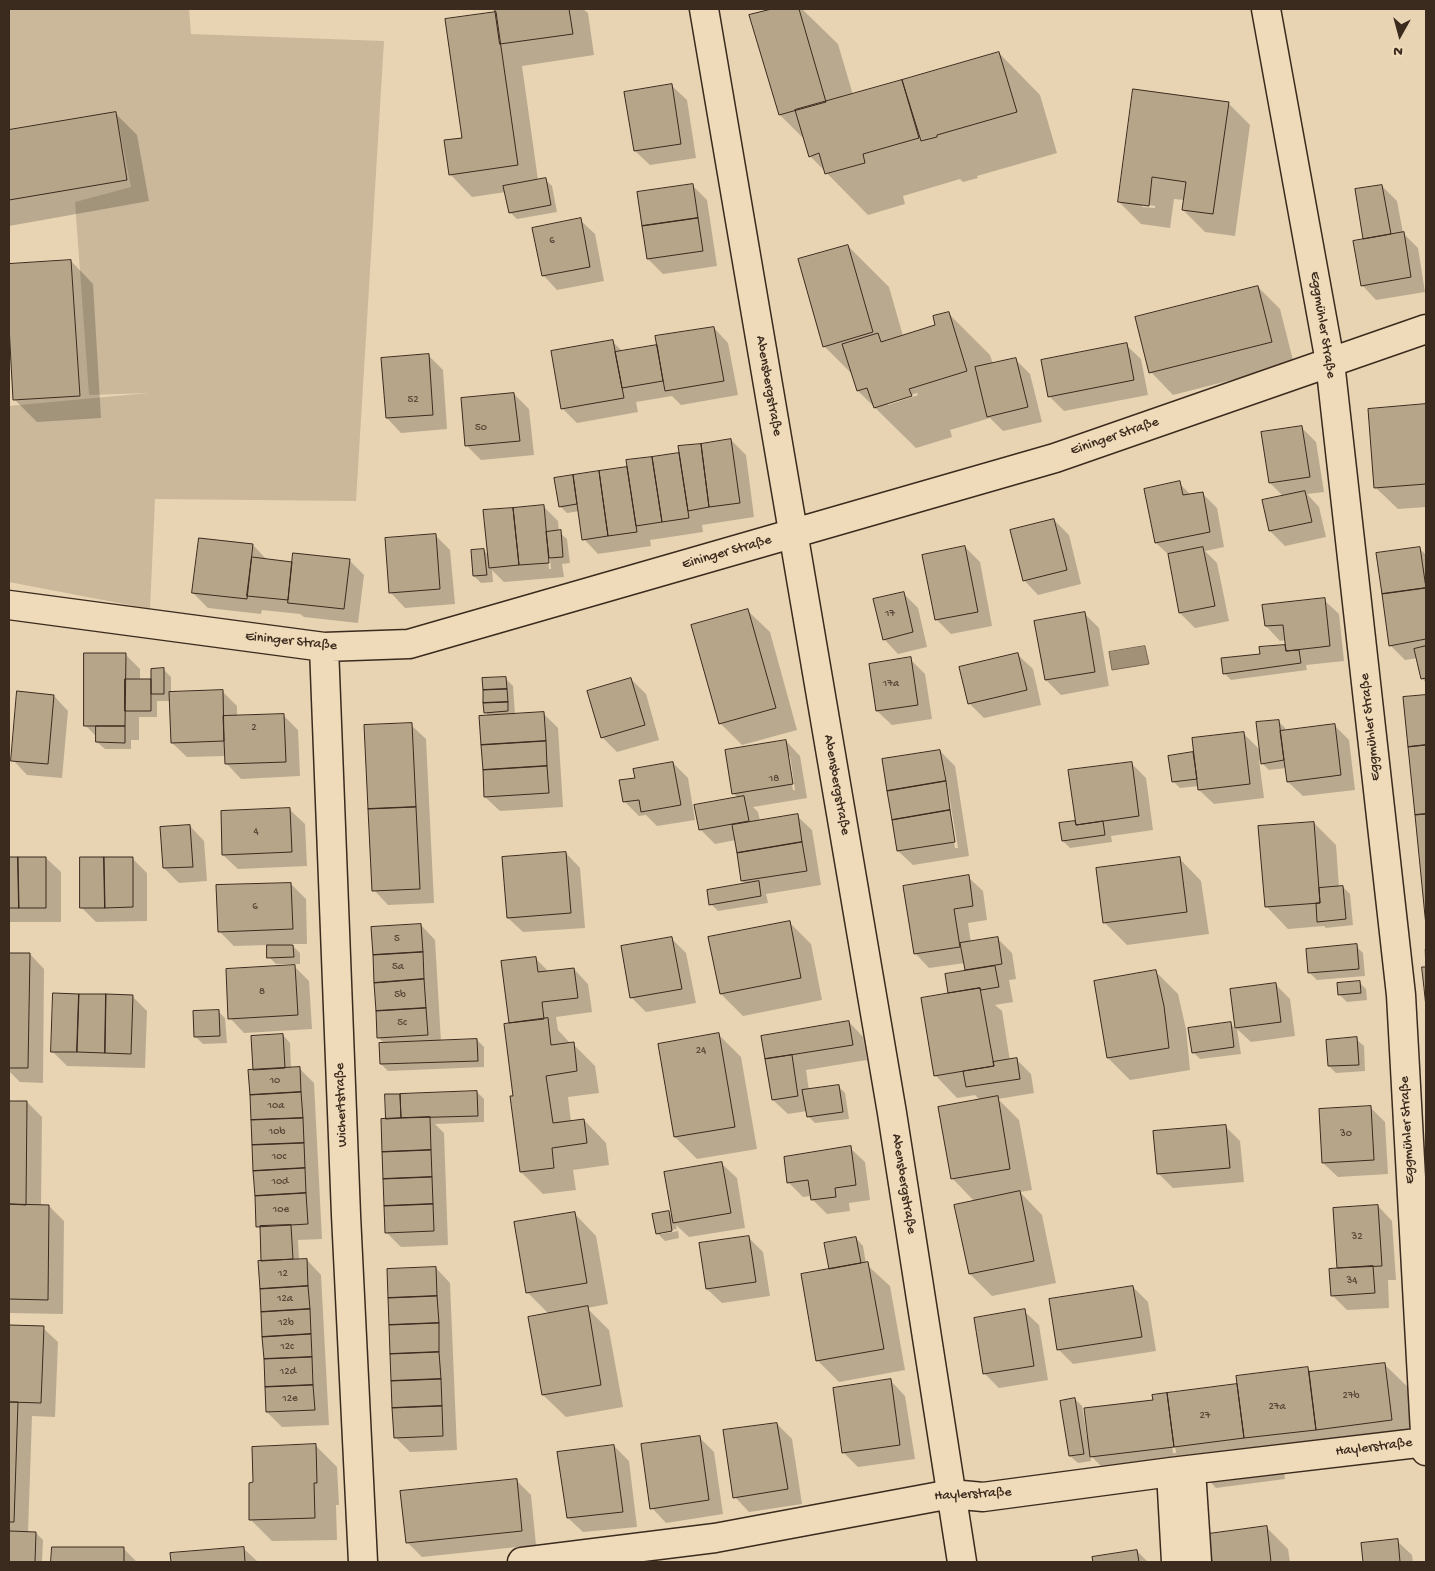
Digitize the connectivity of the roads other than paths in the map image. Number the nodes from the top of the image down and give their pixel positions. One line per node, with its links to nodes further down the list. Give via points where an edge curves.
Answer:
1 (704, 9): 5 (street, Abensbergstraße)
2 (1266, 9): 4 (street, Eggmühler Straße)
3 (1426, 329): 4 (street, Eininger Straße)
4 (1330, 362): 5 (street, Eininger Straße, via 1055,458); 8 (street, Eggmühler Straße, via 1401,995)
5 (793, 534): 7 (street, Eininger Straße, via 409,644); 11 (street, Abensbergstraße, via 892,1113)
6 (9, 606): 7 (street, Eininger Straße)
7 (324, 648): 12 (street, Wichertstraße)
8 (1426, 1442): 9 (street, Eggmühler Straße); 10 (street, Haylerstraße)
9 (1426, 1451)
10 (1181, 1471): 11 (street, Haylerstraße, via 983,1497); 15 (street); 16 (street)
11 (951, 1494): 13 (street, Haylerstraße, via 715,1538); 14 (street, Abensbergstraße)
12 (363, 1562)
13 (522, 1562)
14 (962, 1562)
15 (1176, 1562)
16 (1197, 1562)

